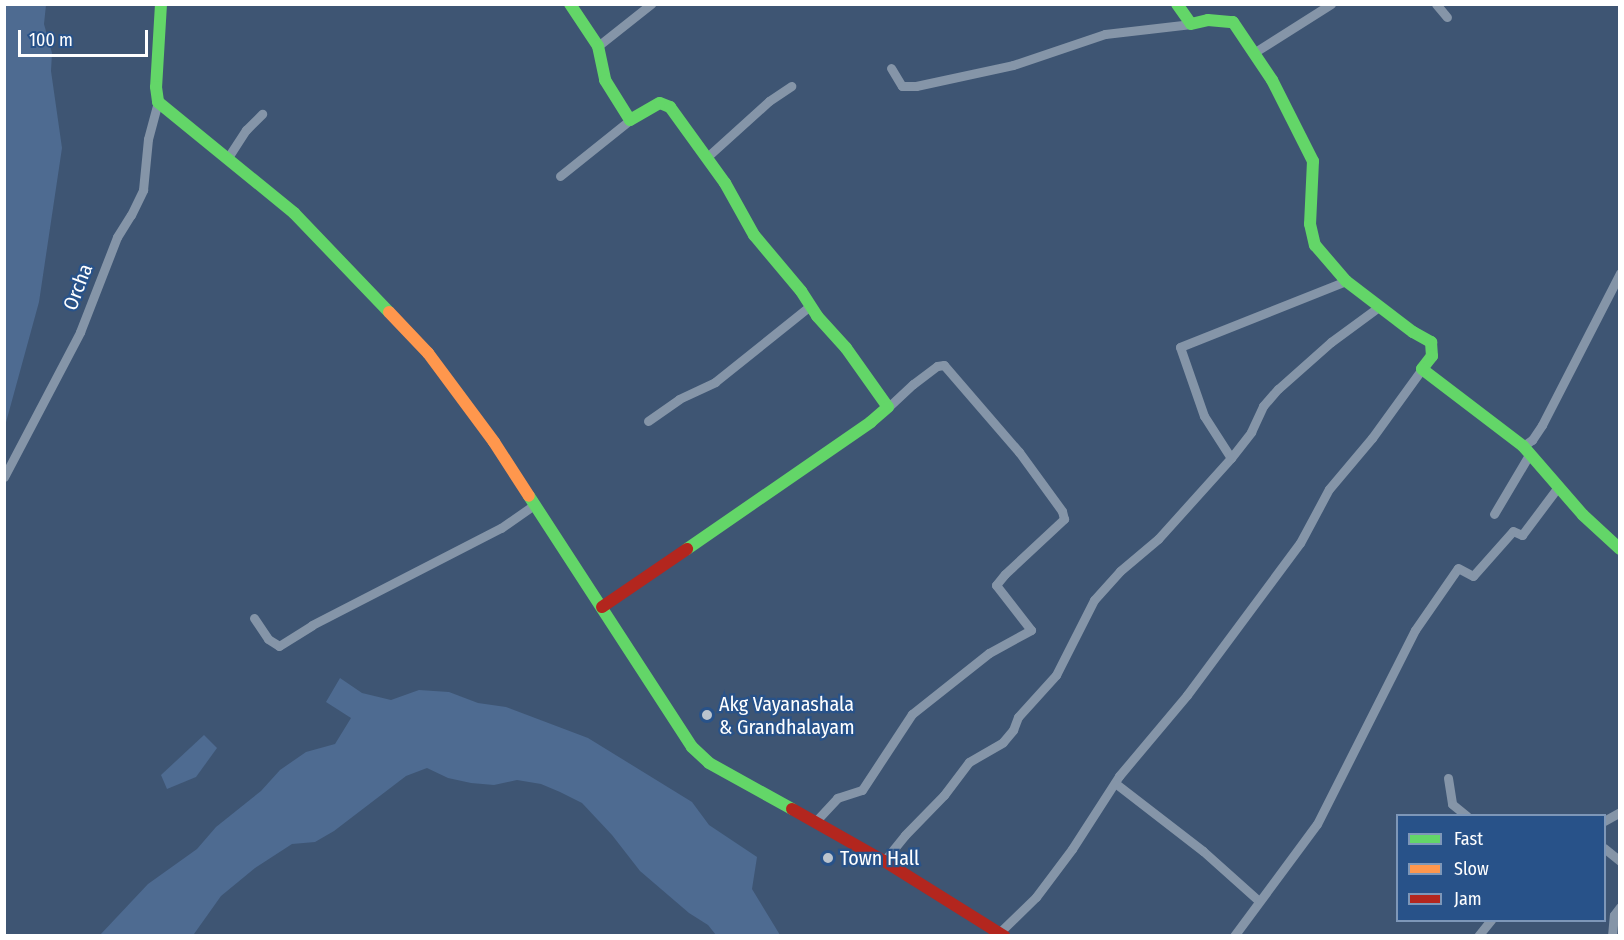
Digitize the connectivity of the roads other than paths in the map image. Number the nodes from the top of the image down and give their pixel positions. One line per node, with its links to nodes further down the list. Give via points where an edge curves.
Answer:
1 (161, 4): 13 (street)
2 (570, 4): 9 (street)
3 (651, 4): 9 (street)
4 (1177, 4): 8 (street)
5 (1331, 4): 10 (street)
6 (1436, 4): 7 (street)
7 (1447, 17)
8 (1191, 24): 10 (street, via 1208,20 1233,22); 11 (street, via 1104,34 1013,65 916,86 902,86)
9 (598, 46): 15 (street, via 605,80)
10 (1255, 52): 20 (street, via 1313,161 1310,224 1315,245)
11 (891, 68)
12 (791, 86): 16 (street)
13 (158, 102): 17 (street); 28 (street, Orcha, via 148,139 142,190 117,237 80,332)
14 (262, 114): 17 (street)
15 (630, 120): 16 (street, via 666,103); 18 (street)
16 (706, 158): 21 (street, via 725,183 754,236)
17 (227, 159): 30 (street, via 294,213 428,353 494,442)
18 (560, 176)
19 (1620, 273): 26 (street)
20 (1346, 281): 22 (street); 27 (street, via 1180,347 1204,416)
21 (810, 306): 24 (street); 25 (street, via 715,382 679,399)
22 (1380, 306): 23 (street, via 1431,342 1432,356); 27 (street, via 1331,342 1278,389 1263,406 1251,432)
23 (1422, 369): 26 (street); 36 (street, via 1329,489 1300,543)
24 (888, 407): 33 (street, via 872,422); 40 (street, via 913,384 944,364 1019,452 1064,519 996,585 1031,630 982,657 912,714 862,790 837,798)
25 (648, 421)
26 (1526, 451): 29 (street); 31 (street)
27 (1232, 458): 42 (street, via 1158,539 1120,571 1094,600 1056,675 1018,717 1003,742 969,762)
28 (4, 477)
29 (1558, 487): 32 (street); 44 (street, via 1522,535 1513,531 1473,576 1458,568 1415,630 1317,824)
30 (534, 505): 33 (street); 34 (street, via 501,528 312,625 279,646 268,639)
31 (1494, 514)
32 (1620, 549)
33 (602, 608): 40 (street, via 701,757)
34 (254, 618)
35 (1448, 778): 38 (street, via 1452,804)
36 (1115, 783): 44 (street, via 1203,851); 47 (street, via 1058,868)
37 (1620, 812): 39 (street)
38 (1464, 814)
39 (1606, 820)
40 (815, 822): 42 (street)
41 (1606, 849): 43 (street)
42 (884, 861): 47 (street)
43 (1620, 861)
44 (1258, 900): 48 (street)
45 (1620, 907): 50 (street, via 1614,915)
46 (1490, 922): 49 (street)
47 (1002, 934)
48 (1234, 936)
49 (1478, 936)
50 (1612, 936)

